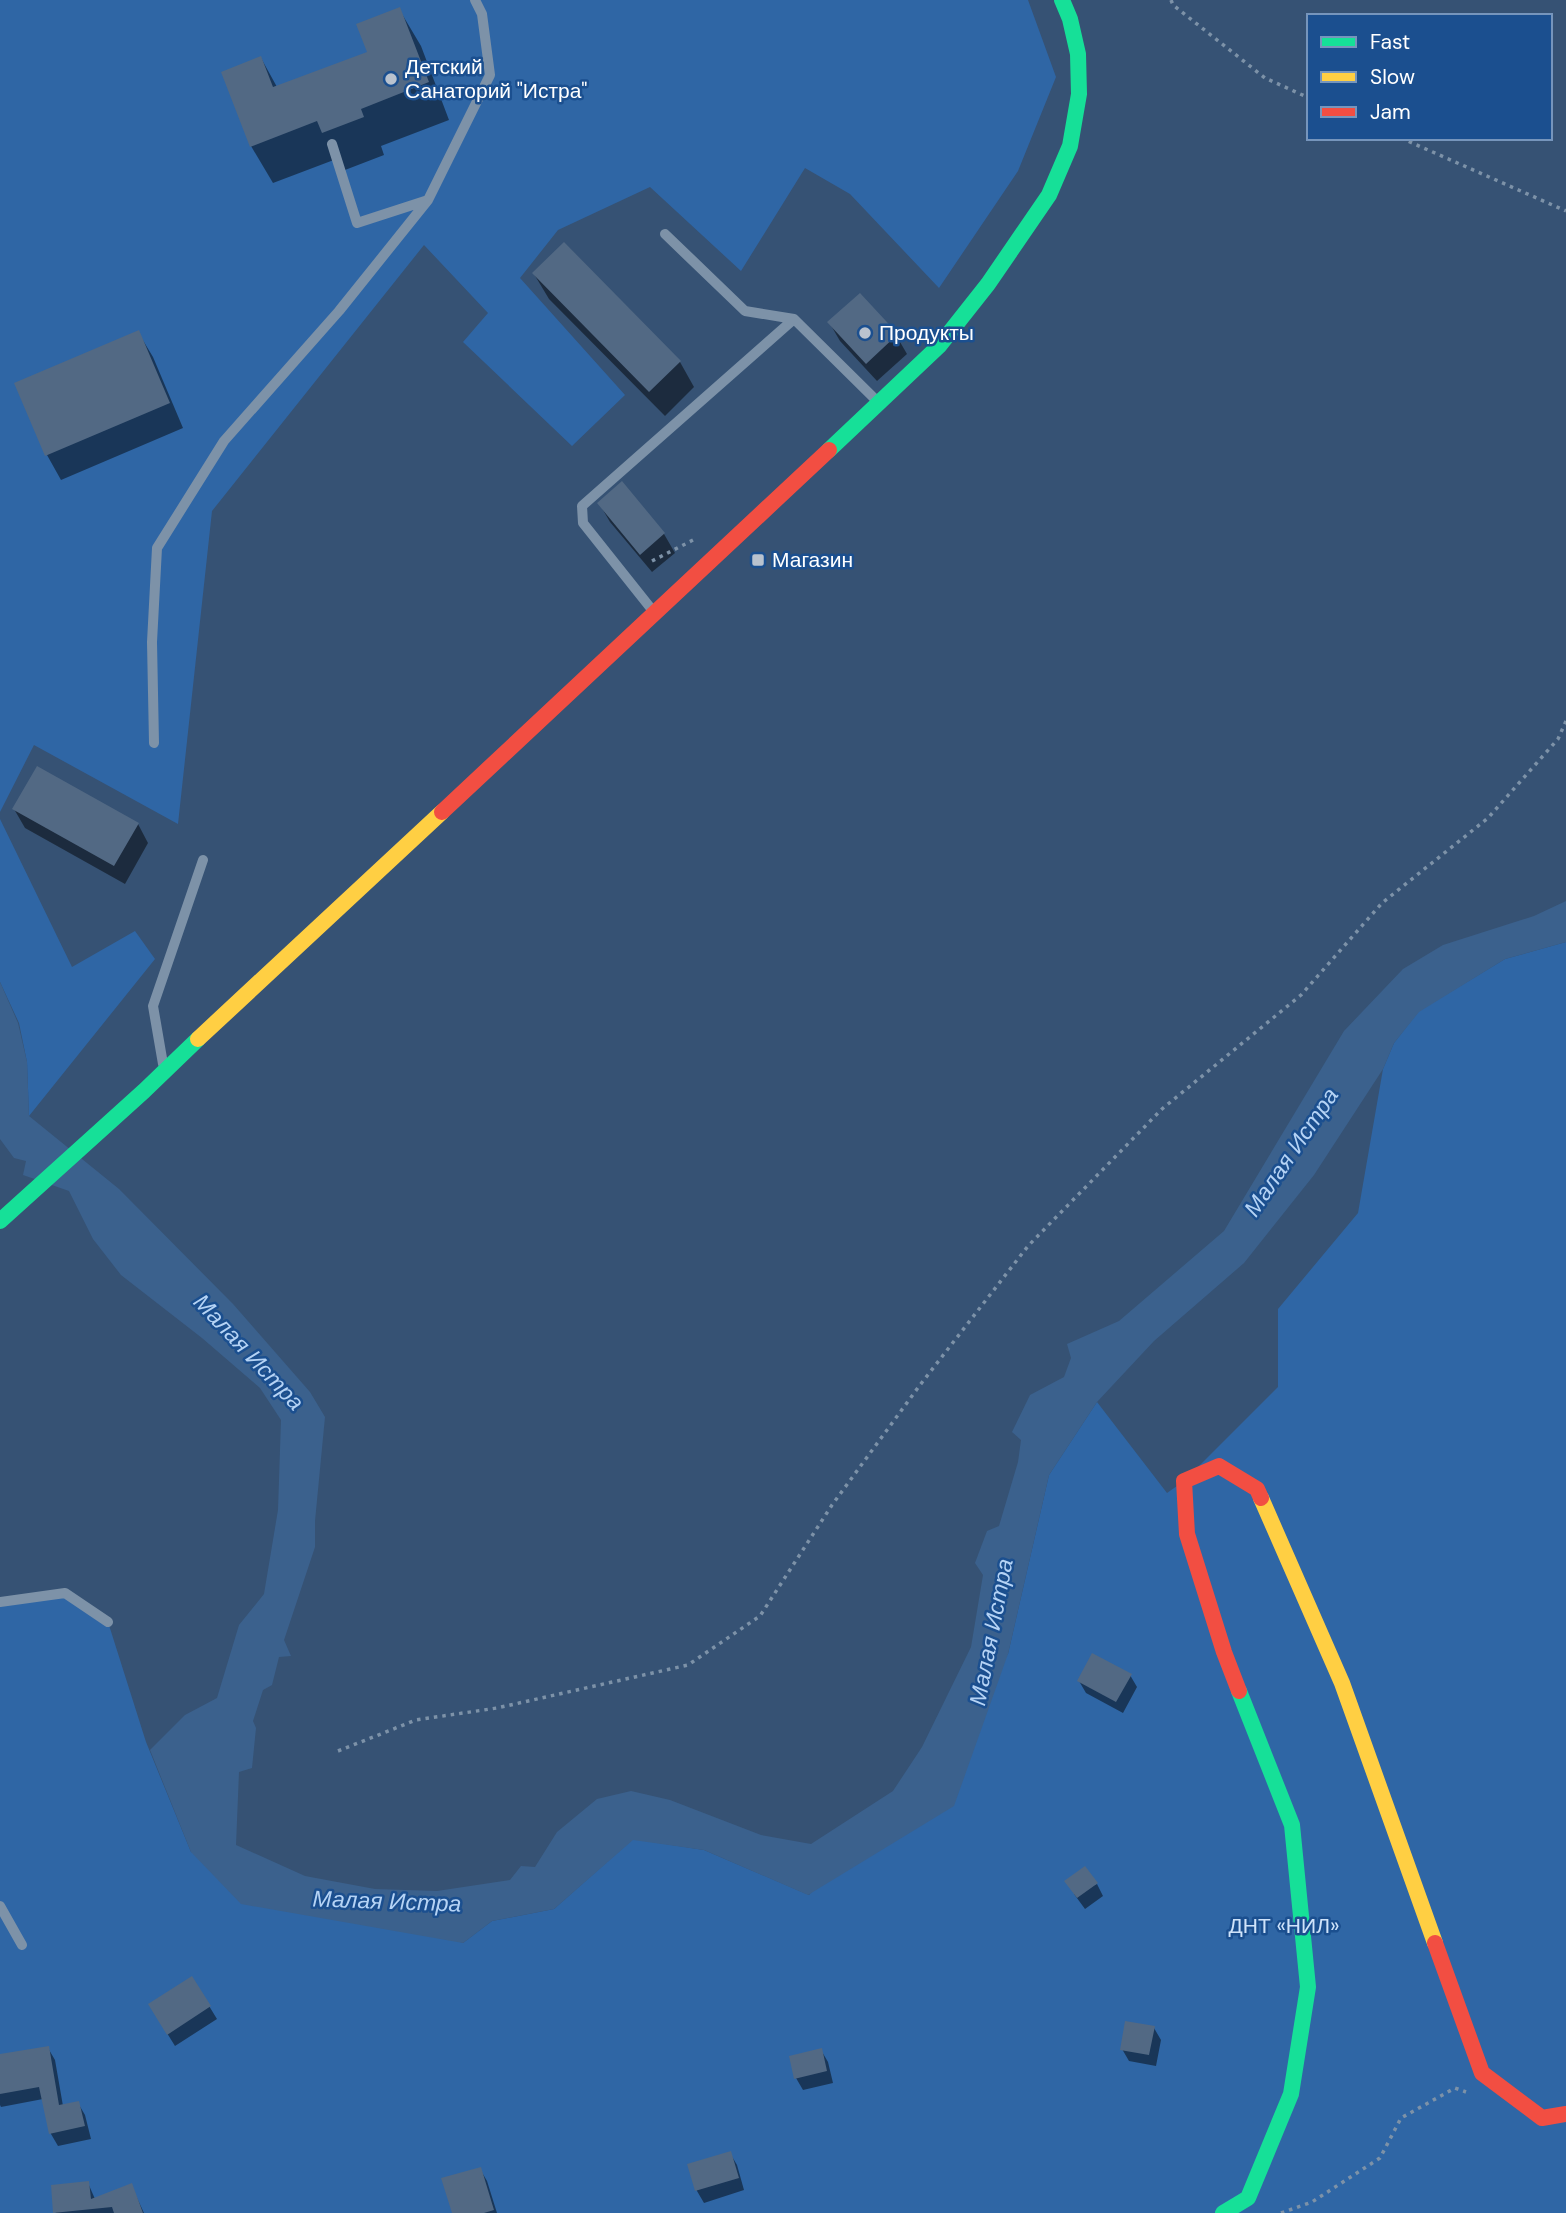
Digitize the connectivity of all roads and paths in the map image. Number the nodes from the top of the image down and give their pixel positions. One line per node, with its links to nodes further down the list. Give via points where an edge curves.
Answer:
1 (475, 0): 7 (lane, via 482,14 490,75)
2 (1062, 0): 11 (main road, via 1078,54 1079,94 1070,146 1049,195 989,284 939,346)
3 (1171, 0): 4 (path, via 1265,78)
4 (1307, 97)
5 (1406, 140): 8 (path)
6 (332, 144): 7 (lane, via 357,223)
7 (428, 200): 14 (lane, via 339,311 224,441 157,548 152,642)
8 (1566, 211)
9 (665, 233): 10 (lane, via 745,311)
10 (794, 319): 11 (lane); 12 (lane, via 582,506 583,523)
11 (879, 403): 12 (main road)
12 (655, 614): 16 (main road)
13 (1566, 721): 20 (path, via 1558,740 1488,818 1382,903 1301,995 1162,1109 1028,1246 832,1505 760,1616 688,1665 497,1708 416,1720)
14 (154, 743)
15 (203, 860): 16 (lane, via 153,1006)
16 (164, 1070): 17 (main road)
17 (0, 1221)
18 (0, 1602): 19 (lane, via 65,1593)
19 (108, 1622)
20 (338, 1751)
21 (0, 1906): 22 (lane)
22 (22, 1945)
23 (1467, 2093): 26 (path, via 1455,2088 1401,2118 1380,2158 1312,2202)
24 (1566, 2114): 25 (main road, via 1542,2118 1482,2073 1342,1683 1257,1489 1219,1466 1184,1480 1187,1534 1224,1652 1292,1825 1308,1987 1291,2094 1248,2199)
25 (1223, 2213)
26 (1281, 2213)

